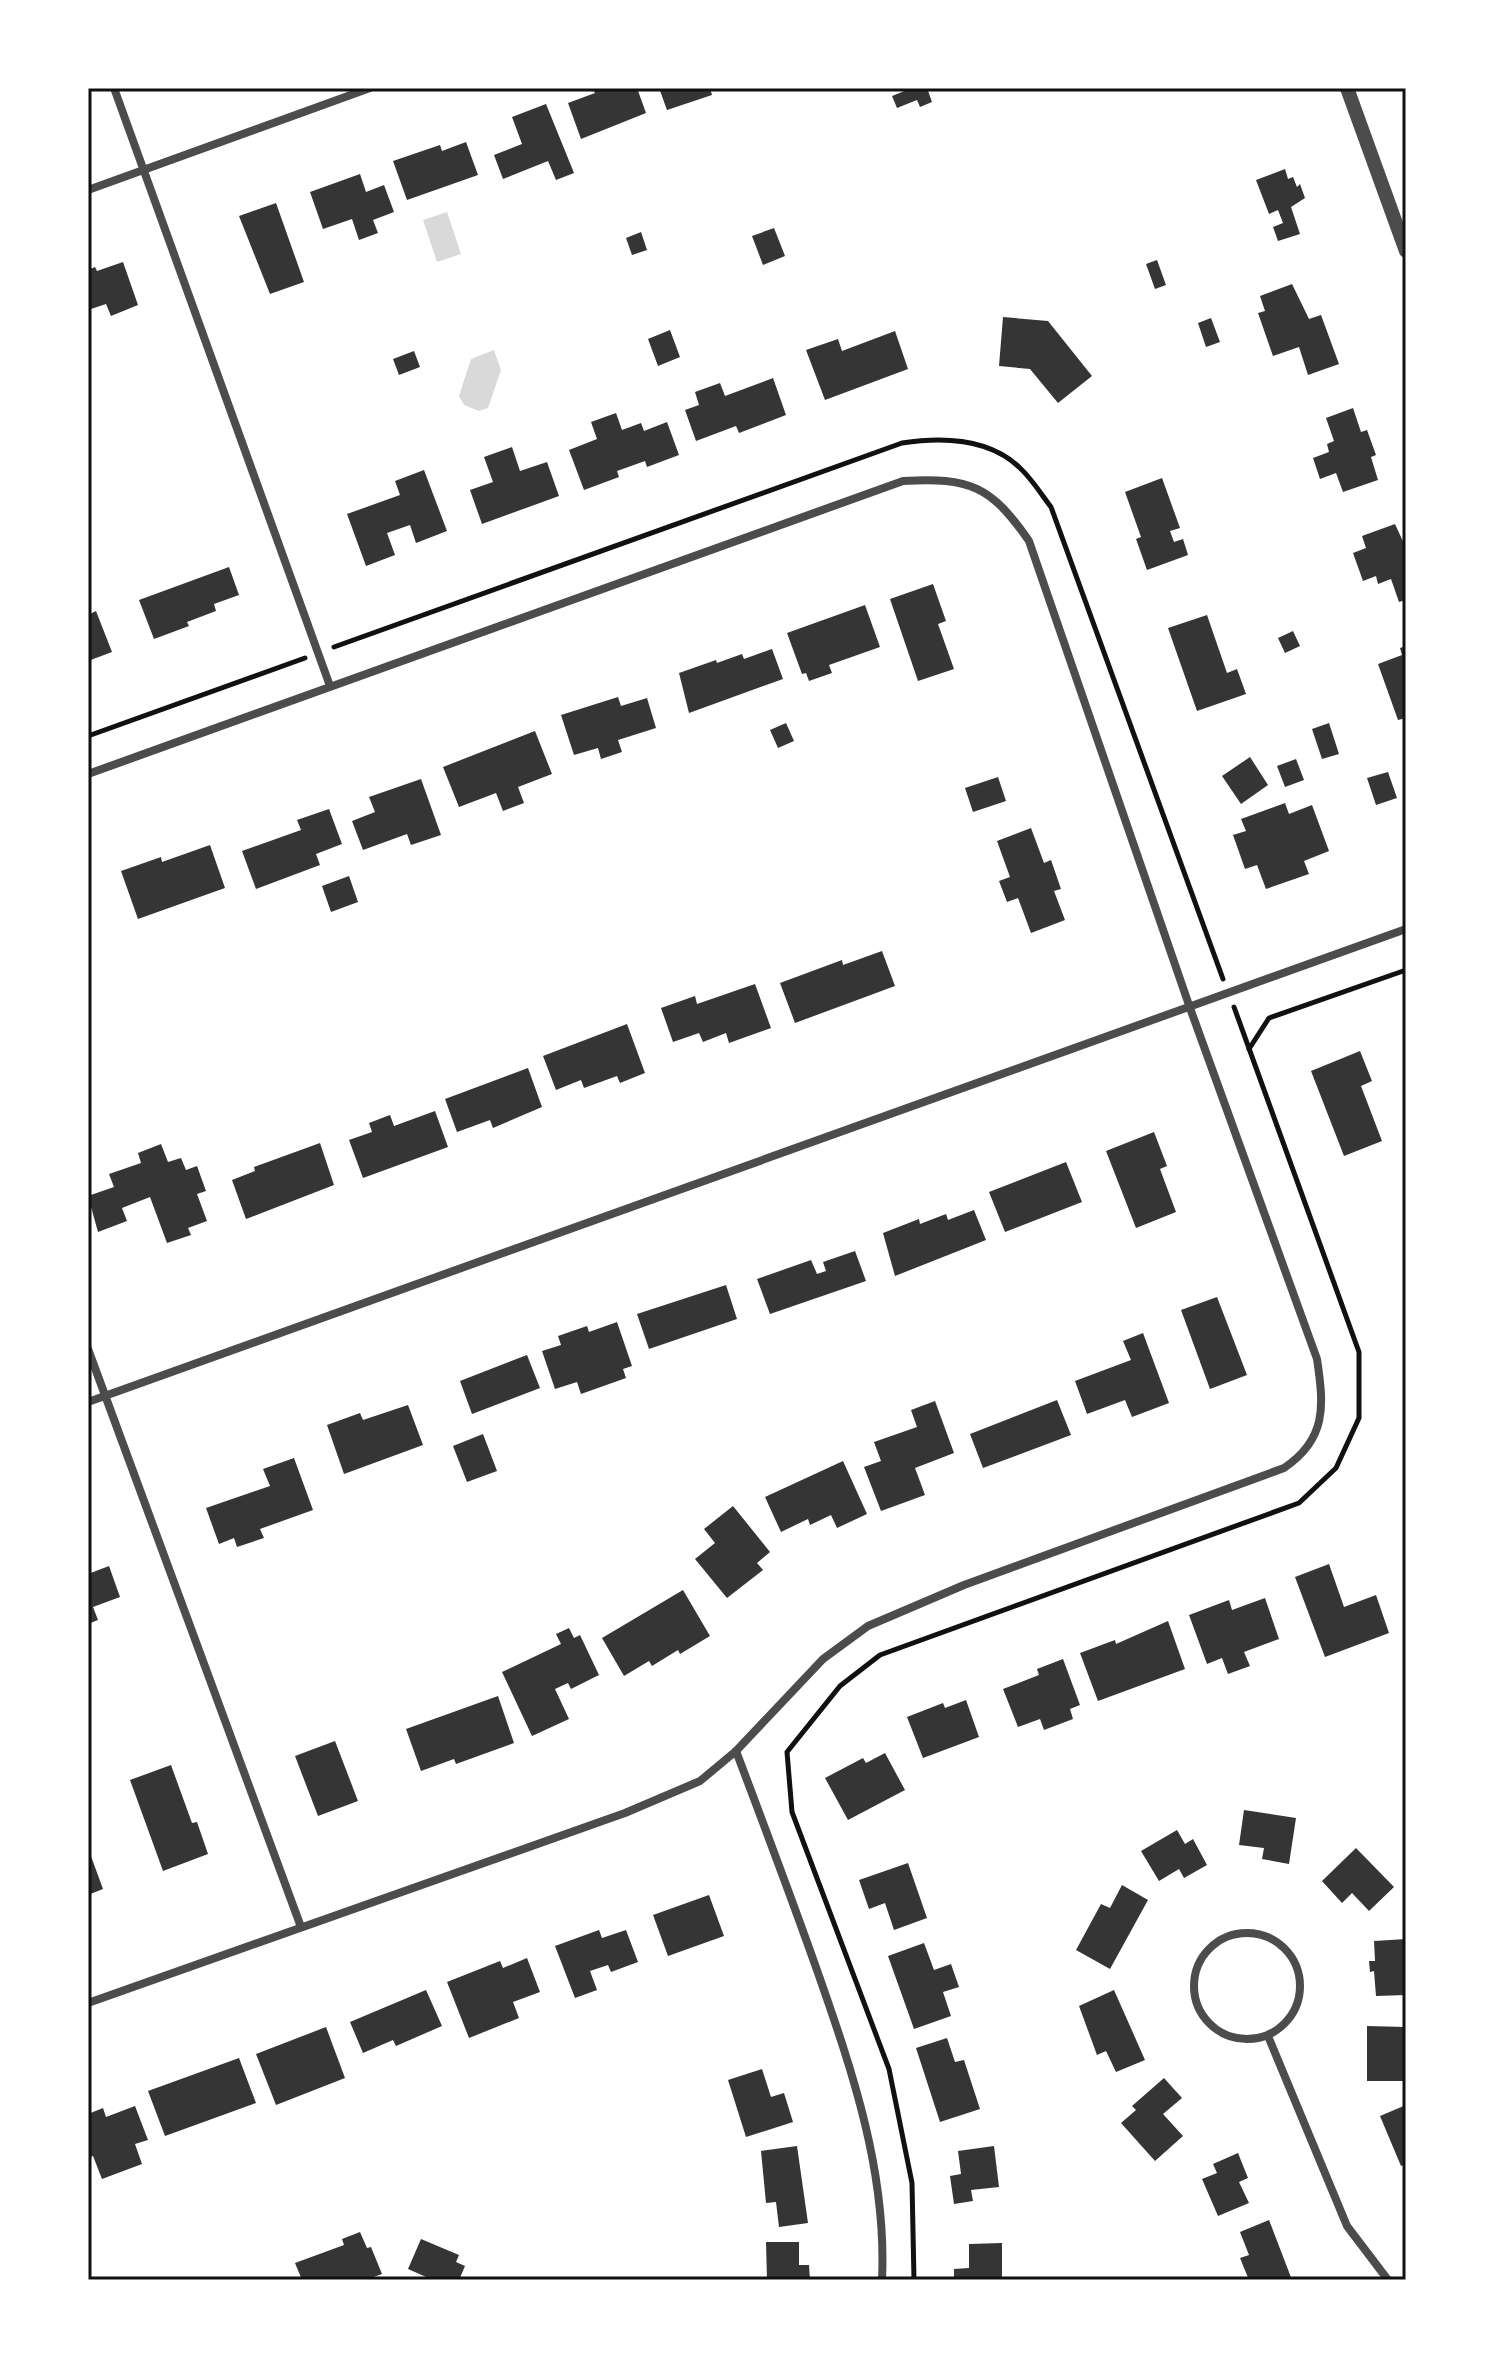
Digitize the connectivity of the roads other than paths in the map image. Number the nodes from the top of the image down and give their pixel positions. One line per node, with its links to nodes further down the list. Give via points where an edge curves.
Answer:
1 (114, 88): 4 (street)
2 (370, 88): 4 (street)
3 (1347, 88): 6 (street)
4 (144, 169): 5 (street); 7 (street)
5 (88, 190)
6 (1406, 251)
7 (330, 686): 8 (street); 10 (street, via 903,481 946,479 980,489 1009,512 1029,541)
8 (88, 774)
9 (1406, 929): 10 (street)
10 (1190, 1008): 12 (street); 14 (street, via 1317,1359 1323,1402 1304,1455 1265,1477 964,1585 868,1626 823,1659)
11 (88, 1349): 12 (street)
12 (105, 1396): 13 (street); 15 (street)
13 (88, 1402)
14 (736, 1751): 15 (street, via 700,1781 625,1813); 18 (street, via 844,2046 871,2142 884,2242)
15 (301, 1927): 16 (street)
16 (88, 2003)
17 (1268, 2036): 17 (street, via 1294,2012 1300,1995 1294,1960 1267,1936 1250,1932 1216,1941 1195,1969 1196,2004 1204,2020 1218,2032 1242,2039); 19 (street, via 1347,2226)
18 (882, 2280)
19 (1388, 2280)

